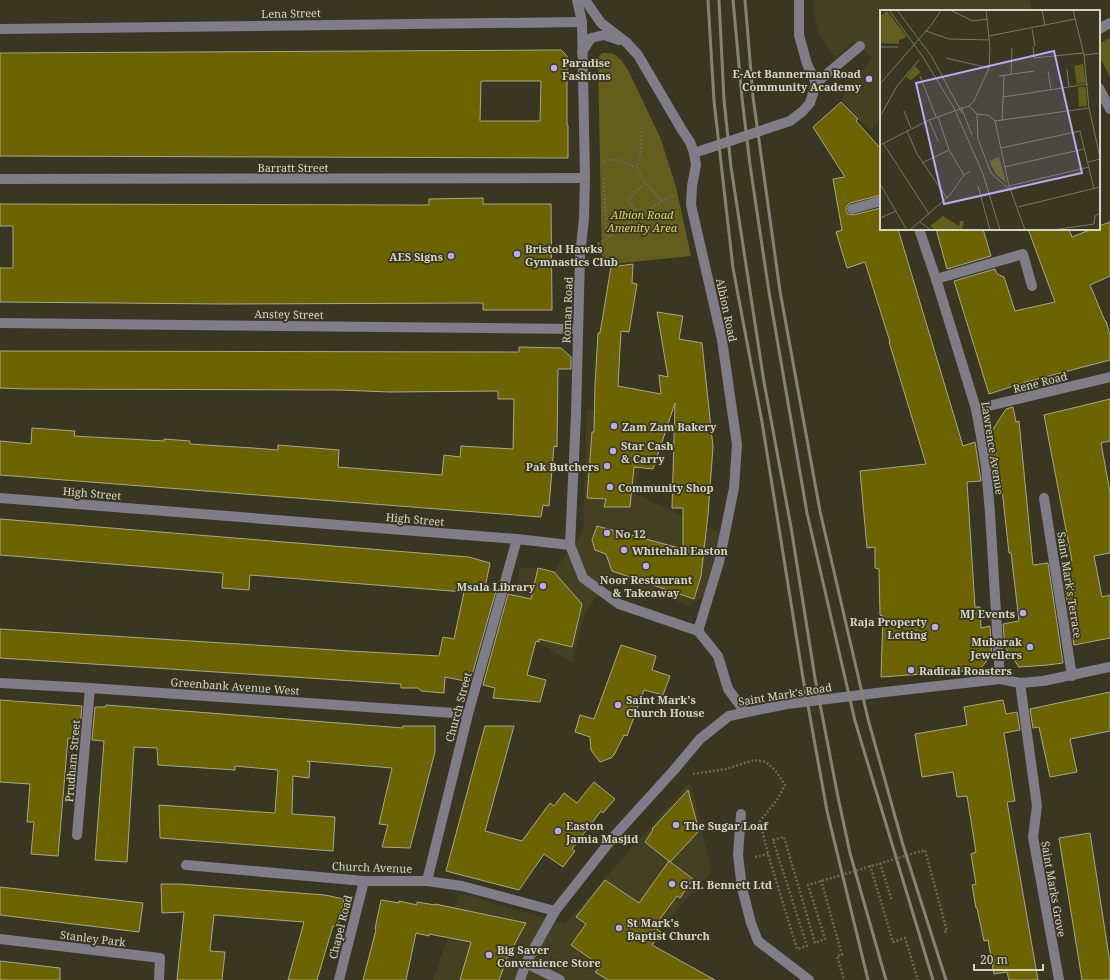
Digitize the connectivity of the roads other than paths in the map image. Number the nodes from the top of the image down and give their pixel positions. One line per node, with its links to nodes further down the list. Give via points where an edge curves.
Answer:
1 (578, 0): 4 (street, Roman Road)
2 (585, 0): 8 (street, Albion Road, via 601,23)
3 (799, 0): 11 (street, via 799,35 807,64)
4 (582, 22): 7 (street, Lena Street); 10 (street, Roman Road)
5 (1110, 23): 6 (street)
6 (1100, 28)
7 (0, 29)
8 (626, 42): 10 (street, via 604,35 591,38); 14 (street, Albion Road, via 638,55)
9 (860, 46): 11 (street)
10 (582, 52): 15 (street, Roman Road)
11 (816, 83): 14 (street, via 810,103 790,121)
12 (1100, 90): 13 (street)
13 (1110, 109)
14 (694, 153): 30 (street, Albion Road, via 696,165 691,205 722,340 737,445 734,488 720,562)
15 (585, 178): 16 (street, Barratt Street); 23 (street, Roman Road)
16 (0, 179)
17 (880, 201): 18 (street)
18 (852, 209)
19 (919, 230): 20 (street, Lawrence Avenue)
20 (936, 279): 21 (street, via 1023,254); 25 (street, Lawrence Avenue)
21 (1032, 286)
22 (0, 323): 23 (street, Anstey Street)
23 (578, 329): 29 (street, Roman Road)
24 (1110, 377): 25 (street, Rene Road)
25 (976, 410): 33 (street, Lawrence Avenue, via 986,467)
26 (0, 498): 28 (street, High Street)
27 (1044, 498): 32 (street, Saint Mark's Terrace)
28 (517, 539): 29 (street, High Street); 38 (street, Church Street)
29 (570, 545): 30 (street, via 583,578 619,604)
30 (698, 631): 37 (street, via 718,656 728,689)
31 (1110, 667): 32 (street, Saint Mark's Road)
32 (1072, 676): 34 (street, Saint Mark's Road)
33 (1000, 679): 34 (street, Saint Mark's Road); 37 (street, Saint Mark's Road, via 787,704)
34 (1020, 682): 52 (street, Saint Marks Grove, via 1037,806 1033,837)
35 (0, 683): 36 (street, Greenbank Avenue West)
36 (90, 688): 38 (street, Greenbank Avenue West); 40 (street, Prudham Street)
37 (744, 712): 44 (street, Saint Mark's Road, via 729,716 700,739 615,834)
38 (468, 714): 43 (street, Church Street)
39 (741, 814): 51 (street, via 738,855 742,888 751,923 758,940)
40 (77, 835)
41 (186, 865): 42 (street, Church Avenue)
42 (364, 881): 43 (street, Church Avenue); 48 (street, Chapel Road)
43 (427, 881): 44 (street, Church Avenue, via 462,886)
44 (555, 911): 46 (street, Saint Mark's Road)
45 (0, 939): 47 (street, Stanley Park, via 160,958)
46 (526, 963): 49 (street, Saint Mark's Road); 50 (street)
47 (159, 980)
48 (339, 980)
49 (520, 980)
50 (560, 980)
51 (809, 980)
52 (1059, 980)

